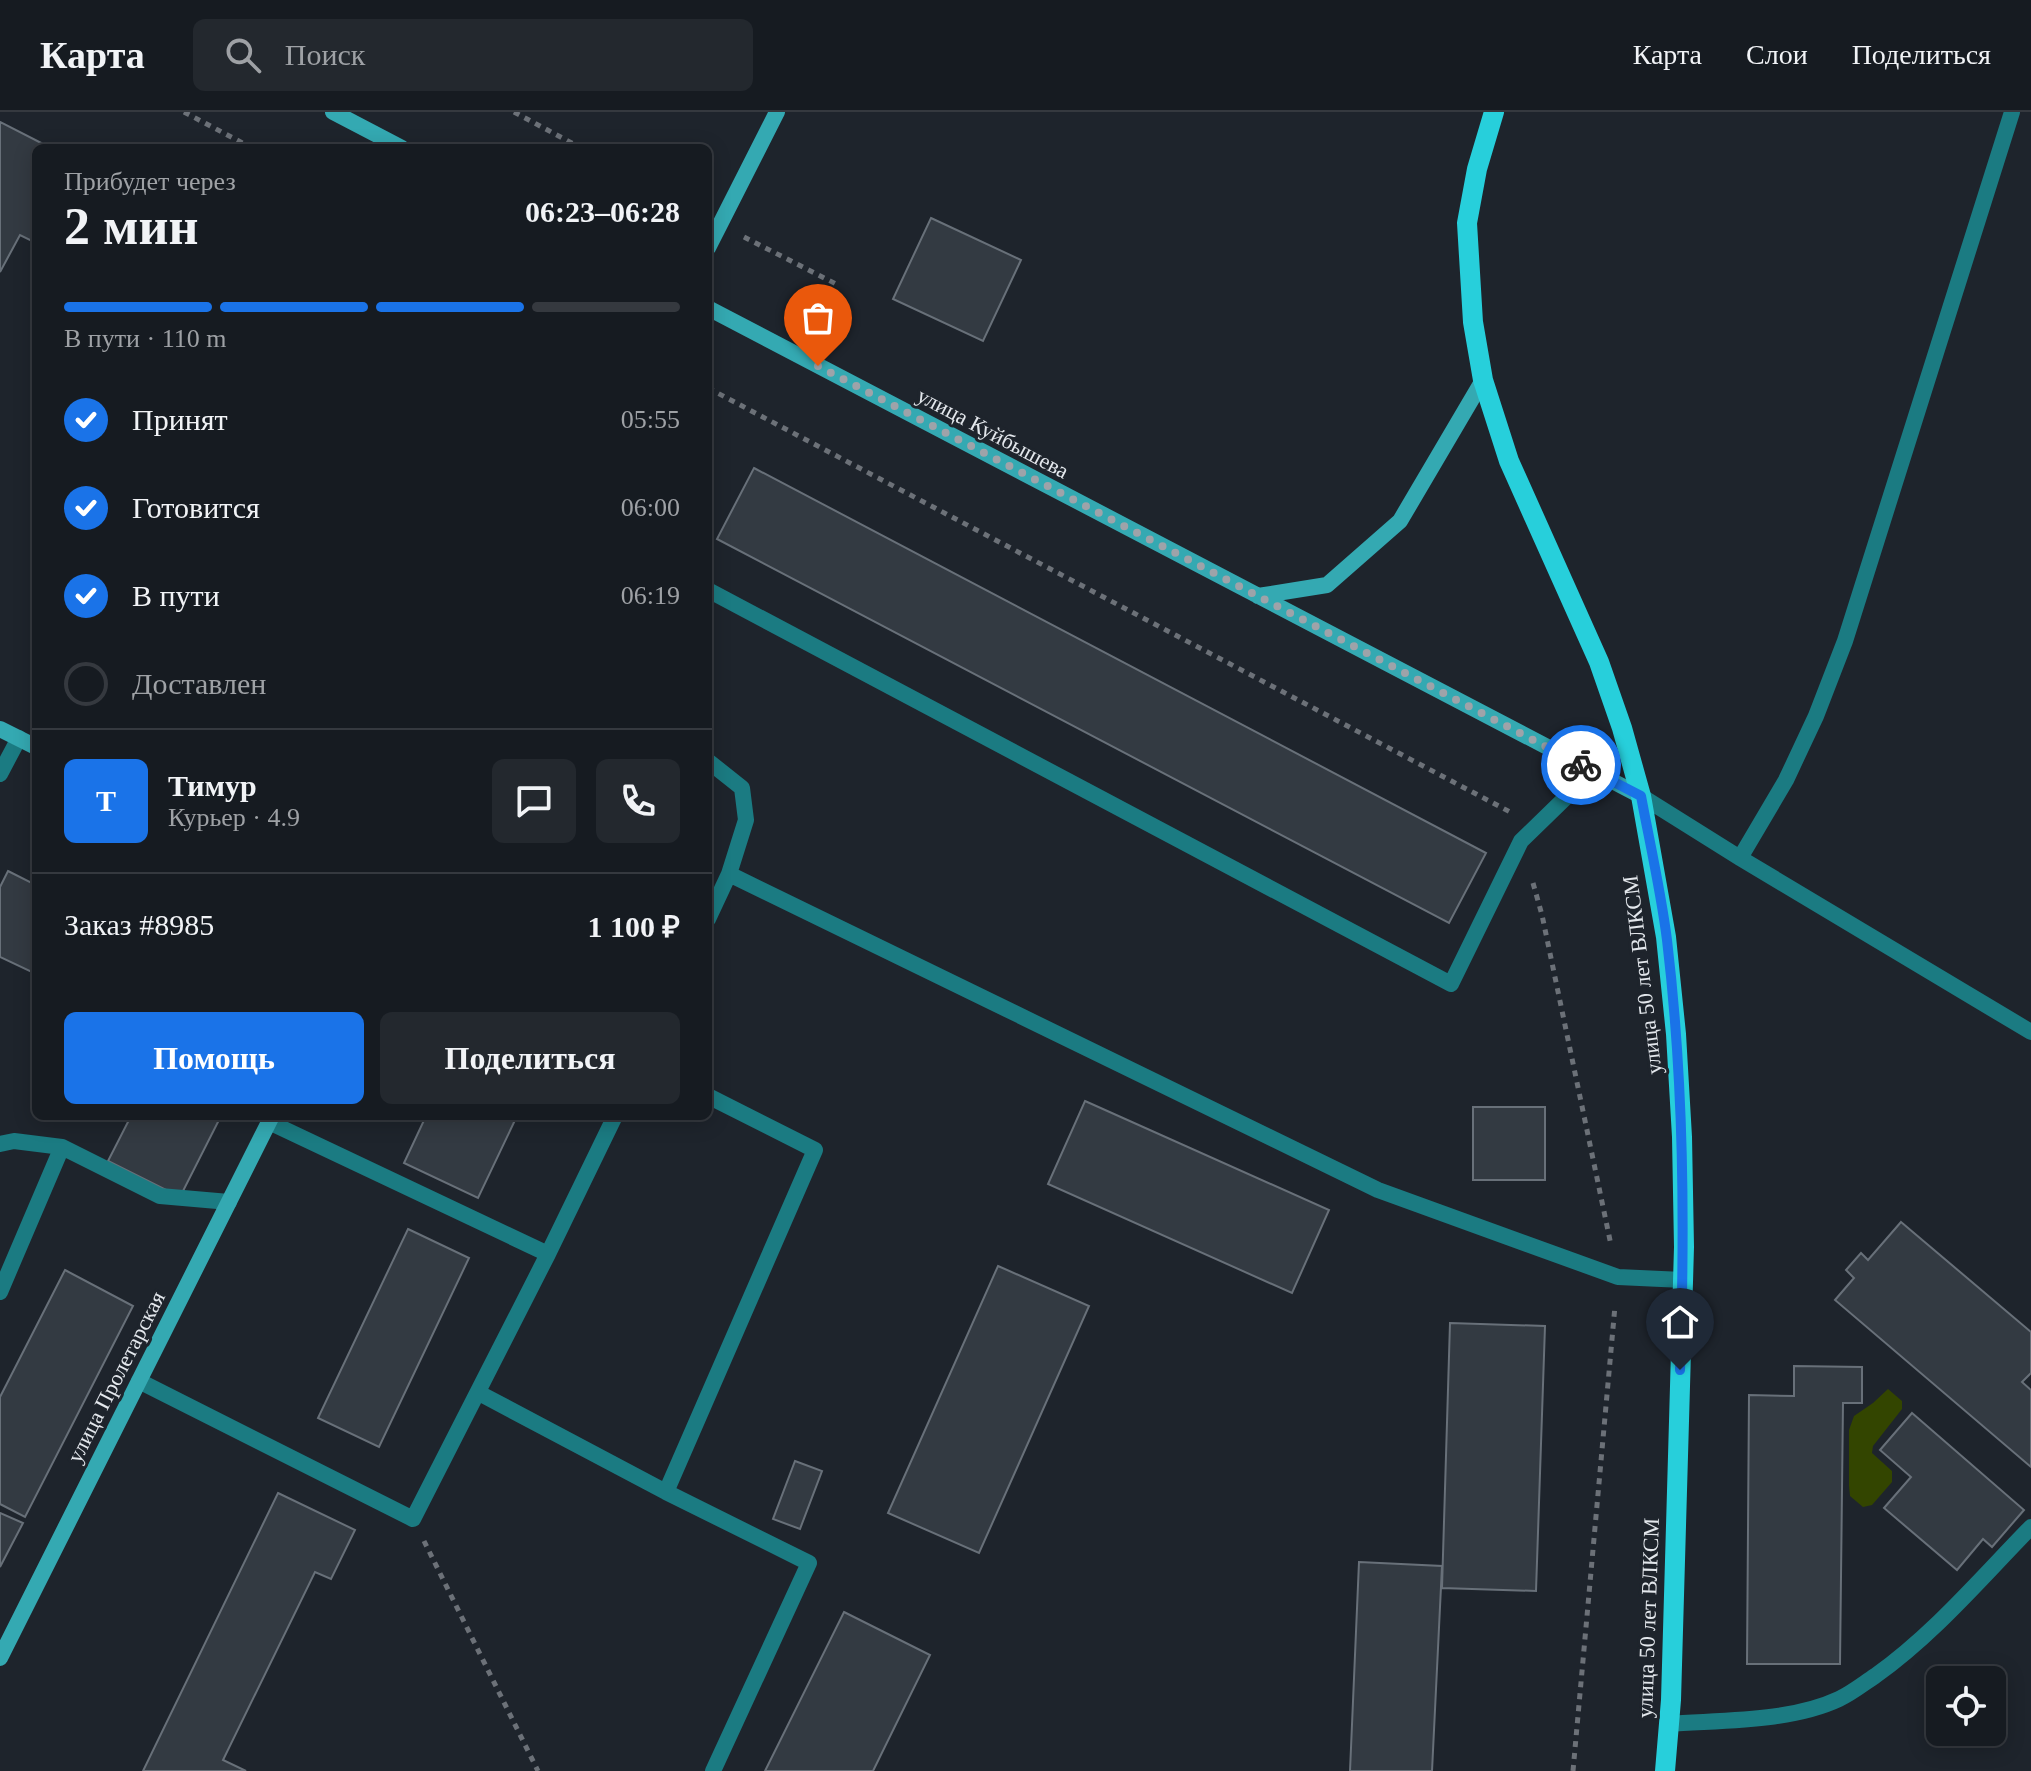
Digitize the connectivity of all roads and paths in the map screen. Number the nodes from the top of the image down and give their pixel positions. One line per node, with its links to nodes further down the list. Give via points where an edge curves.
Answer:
1 (184, 112): 7 (path)
2 (333, 112): 8 (street)
3 (514, 112): 9 (path)
4 (777, 112): 10 (street)
5 (1494, 112): 14 (main road, улица 50 лет ВЛКСМ, via 1467,223 1473,322)
6 (2012, 112): 24 (lane, via 1845,641 1786,780)
7 (244, 144)
8 (394, 144)
9 (574, 144)
10 (720, 224): 11 (street); 12 (path)
11 (712, 240)
12 (840, 286)
13 (712, 310): 16 (street, улица Куйбышева)
14 (1483, 380): 16 (street, via 1400,521 1327,585); 23 (main road, улица 50 лет ВЛКСМ, via 1509,461 1599,662)
15 (712, 592): 21 (lane, via 1451,984 1521,841)
16 (1258, 596): 21 (street, улица Куйбышева)
17 (0, 729): 18 (street)
18 (19, 738): 19 (street); 22 (lane)
19 (32, 745)
20 (712, 764): 25 (lane, via 742,788 746,820)
21 (1593, 771): 23 (street, улица Куйбышева)
22 (0, 774)
23 (1641, 796): 24 (lane); 36 (main road, улица 50 лет ВЛКСМ, via 1666,937 1676,1034)
24 (1740, 858): 27 (lane)
25 (729, 874): 26 (lane); 36 (lane, via 1378,1190 1618,1277)
26 (712, 910)
27 (2031, 1032)
28 (712, 1098): 40 (lane, via 815,1150)
29 (270, 1120): 34 (street, улица Пролетарская)
30 (273, 1120): 35 (lane)
31 (613, 1120): 35 (lane)
32 (5, 1140): 33 (lane)
33 (62, 1147): 34 (lane, via 160,1196); 37 (lane)
34 (229, 1202): 38 (street, улица Пролетарская)
35 (548, 1254): 39 (lane)
36 (1683, 1280): 44 (main road, улица 50 лет ВЛКСМ)
37 (0, 1292)
38 (139, 1381): 41 (lane); 43 (street, улица Пролетарская)
39 (479, 1393): 40 (lane); 41 (lane)
40 (666, 1492): 46 (lane, via 809,1563)
41 (413, 1519): 45 (path)
42 (2031, 1527): 44 (lane, via 1922,1639 1838,1700 1780,1715)
43 (0, 1658)
44 (1669, 1724): 47 (main road, улица 50 лет ВЛКСМ)
45 (538, 1771)
46 (713, 1771)
47 (1665, 1771)

